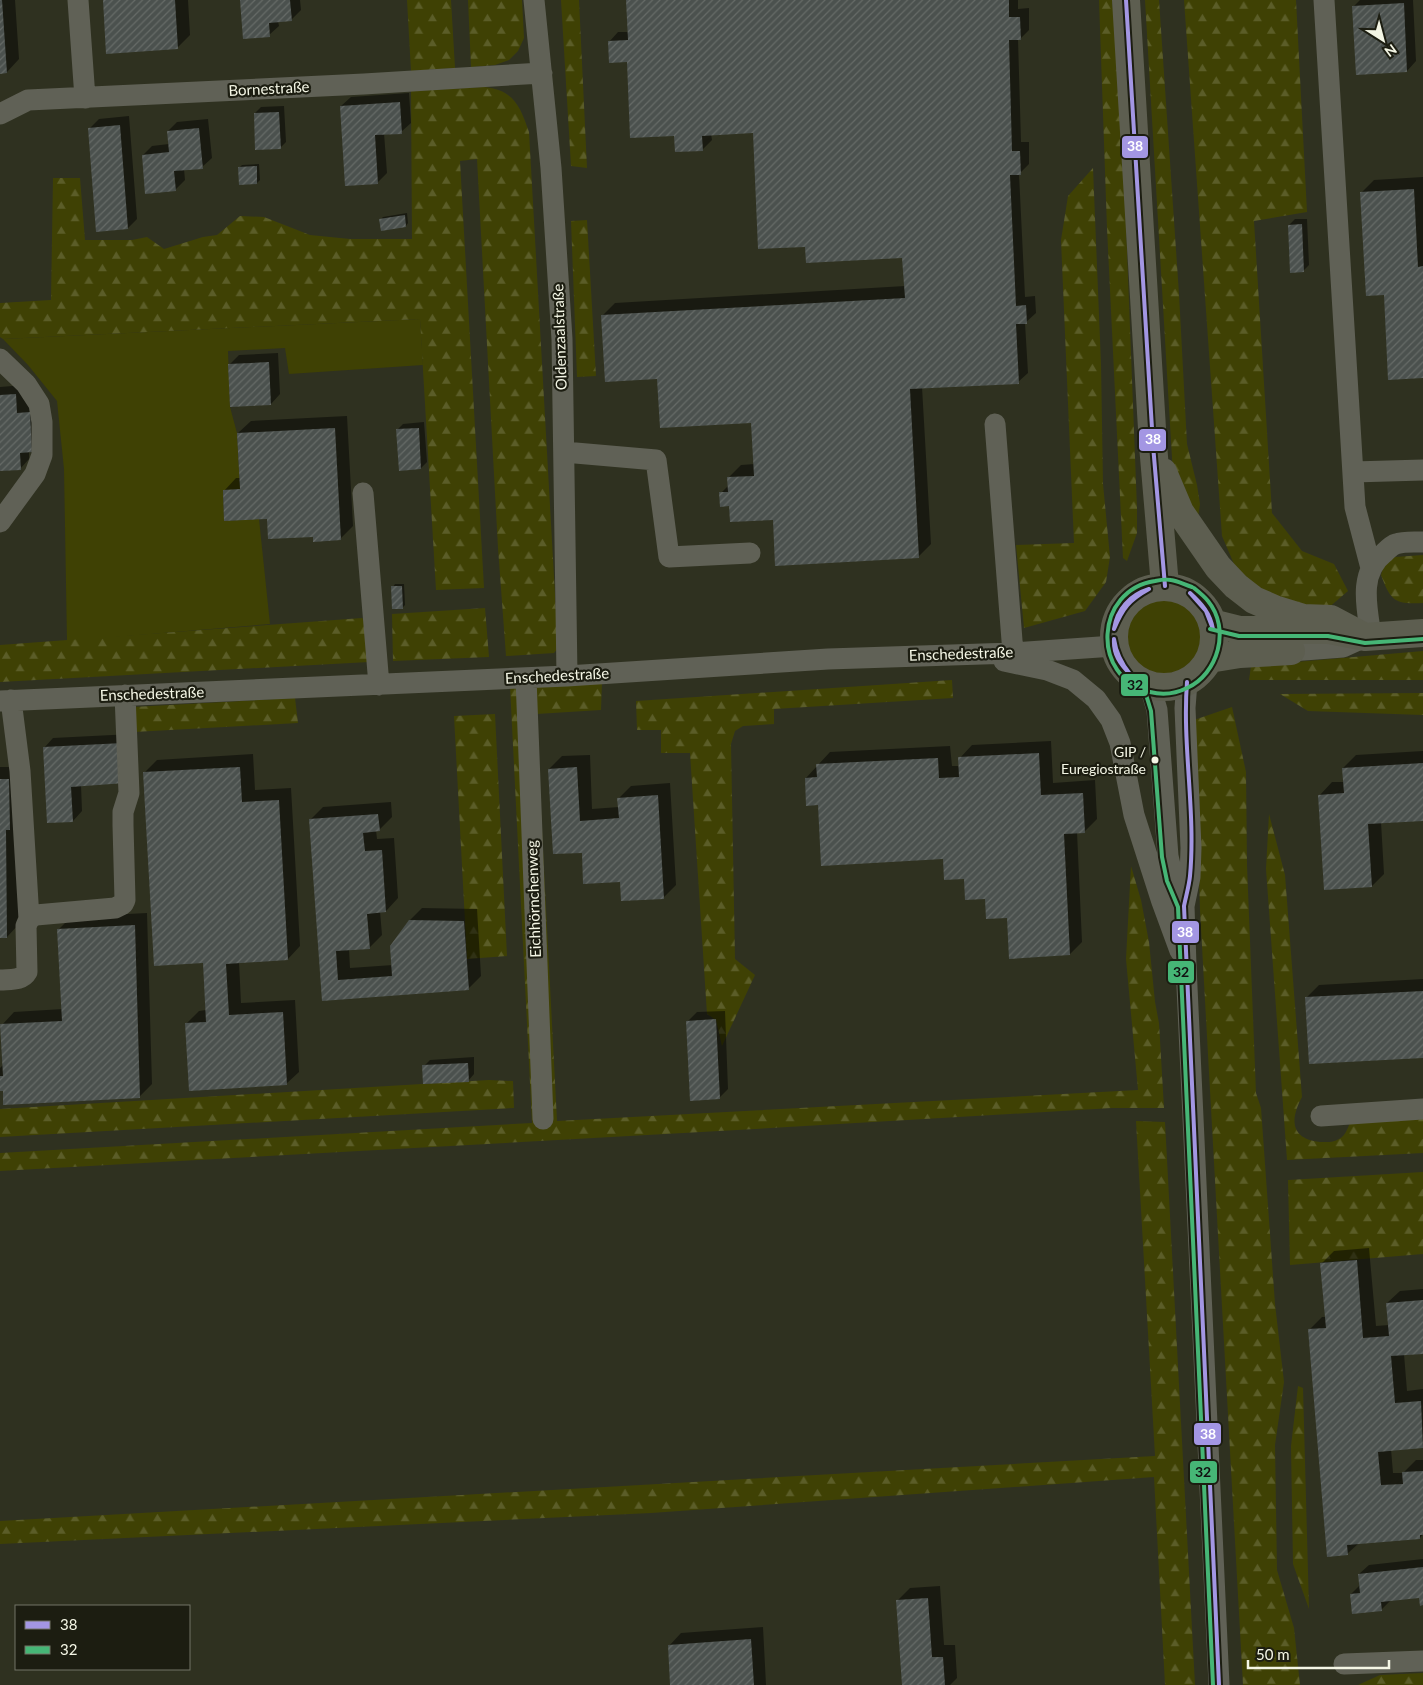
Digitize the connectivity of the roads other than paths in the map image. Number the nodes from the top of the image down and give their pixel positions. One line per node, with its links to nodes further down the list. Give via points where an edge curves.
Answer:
1 (78, 0): 6 (street)
2 (534, 0): 5 (street, Oldenzaalstraße)
3 (1126, 0): 10 (main road)
4 (1324, 0): 13 (street)
5 (542, 73): 6 (street, Bornestraße); 11 (street, Oldenzaalstraße, via 562,339)
6 (85, 98): 7 (street, Bornestraße, via 28,100)
7 (0, 114)
8 (0, 359): 15 (street, via 26,384 39,404 42,455 35,474)
9 (995, 424): 25 (street)
10 (1153, 445): 19 (main road); 22 (main road, via 1180,512 1218,567 1236,586 1254,600 1277,610 1303,618 1331,619)
11 (564, 452): 17 (street, via 656,460 669,557); 28 (street, Oldenzaalstraße)
12 (1423, 470): 13 (street)
13 (1353, 472): 18 (street, via 1355,507)
14 (362, 494): 31 (street)
15 (0, 522)
16 (1423, 542): 18 (street, via 1395,544 1377,558)
17 (750, 553)
18 (1371, 568): 22 (street, via 1366,601)
19 (1165, 586): 20 (main road, via 1178,588 1195,597); 23 (main road, via 1150,588 1125,604 1113,631)
20 (1212, 623): 22 (main road, via 1240,630 1329,630); 27 (main road, via 1213,647)
21 (1423, 633): 22 (main road)
22 (1368, 636): 24 (street, via 1343,647)
23 (1114, 646): 25 (street, Enschedestraße); 32 (main road, via 1126,671)
24 (1291, 651): 27 (main road)
25 (1013, 653): 26 (street, Enschedestraße)
26 (969, 654): 28 (street, Enschedestraße, via 828,658); 37 (street, via 1059,673 1073,680 1096,700 1111,720 1120,743 1134,815)
27 (1209, 659): 30 (main road)
28 (567, 676): 29 (street, Enschedestraße)
29 (526, 678): 31 (street, Enschedestraße); 41 (street, Eichhörnchenweg)
30 (1187, 682): 32 (main road, via 1163,688); 35 (street, via 1185,708 1191,848)
31 (379, 685): 33 (street, Enschedestraße)
32 (1150, 686): 35 (street, via 1157,710 1168,856)
33 (125, 695): 34 (street, Enschedestraße); 36 (street, via 129,793 122,825 125,900 116,908 40,913)
34 (6, 701): 36 (street, via 20,771)
35 (1184, 906): 37 (street)
36 (29, 919): 38 (street, via 26,926 27,972 22,978)
37 (1186, 965): 44 (street)
38 (0, 980)
39 (1423, 1109): 40 (street)
40 (1321, 1116)
41 (543, 1119)
42 (1423, 1661): 43 (street)
43 (1344, 1664)
44 (1220, 1685)

